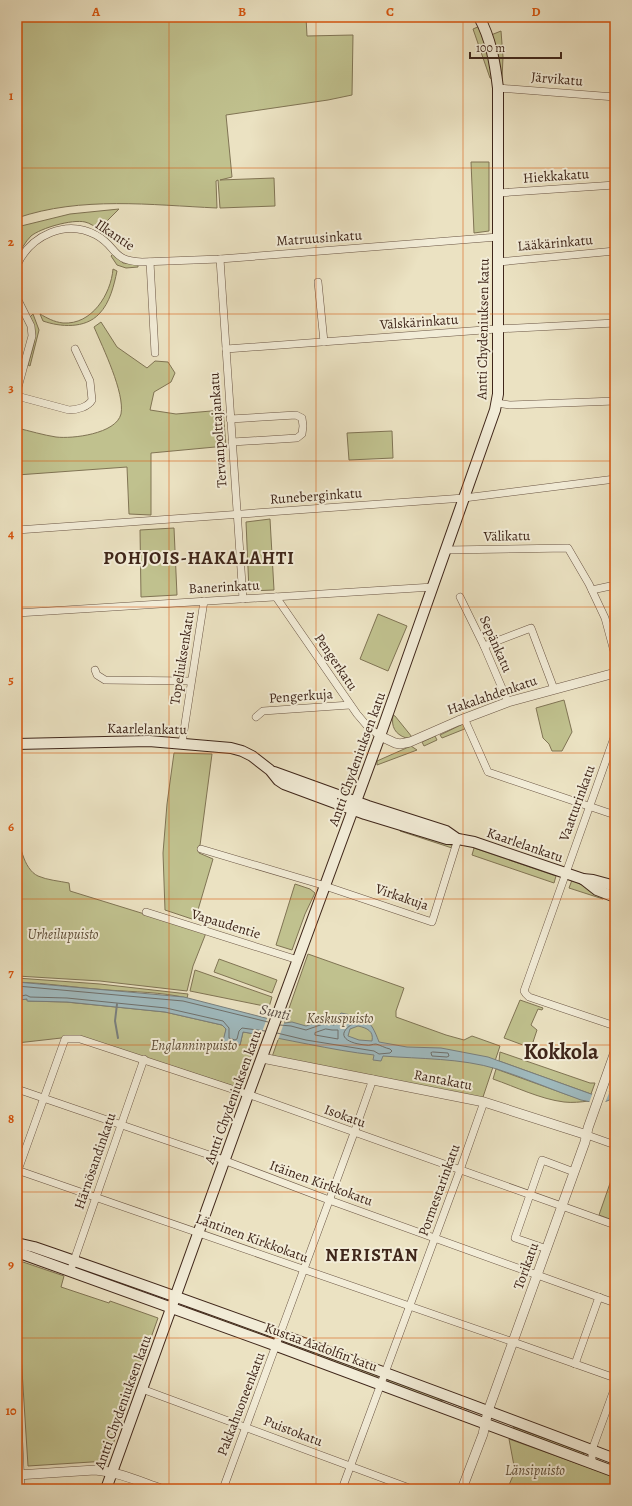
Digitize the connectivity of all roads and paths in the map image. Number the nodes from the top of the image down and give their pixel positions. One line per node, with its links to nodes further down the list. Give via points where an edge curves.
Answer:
1 (479, 17): 2 (main road, Antti Chydeniuksen katu, via 487,32 495,60)
2 (498, 88): 3 (street, Järvikatu); 5 (main road, Antti Chydeniuksen katu)
3 (615, 97)
4 (615, 185): 5 (street, Hiekkakatu)
5 (498, 193): 6 (main road, Antti Chydeniuksen katu)
6 (498, 237): 8 (street, Matruusinkatu); 11 (main road, Antti Chydeniuksen katu)
7 (615, 251): 11 (street, Lääkärinkatu)
8 (220, 259): 10 (street, Matruusinkatu); 19 (street, Tervanpolttajankatu)
9 (142, 262): 10 (street, Matruusinkatu); 12 (street, Ilkantie, via 118,256 96,235 75,229 60,229 43,235 30,246)
10 (150, 262): 20 (street)
11 (498, 262): 16 (main road, Antti Chydeniuksen katu)
12 (17, 265)
13 (318, 282): 17 (street)
14 (17, 298): 21 (street, via 32,330)
15 (615, 323): 16 (street, Välskärinkatu)
16 (497, 329): 17 (street, Välskärinkatu); 25 (main road, Antti Chydeniuksen katu)
17 (324, 342): 19 (street, Välskärinkatu)
18 (75, 349): 23 (street, via 90,381 90,404 69,410)
19 (226, 349): 26 (street, Tervanpolttajankatu)
20 (155, 354)
21 (19, 373): 22 (street)
22 (17, 391)
23 (17, 396)
24 (615, 401): 25 (street, via 510,405)
25 (497, 403): 29 (main road, Antti Chydeniuksen katu)
26 (230, 419): 27 (street, Tervanpolttajankatu); 27 (street, via 296,415 302,418 303,426 302,434 297,438)
27 (232, 442): 30 (street, Tervanpolttajankatu)
28 (615, 478): 29 (street, Runeberginkatu)
29 (464, 498): 30 (street, Runeberginkatu); 32 (main road, Antti Chydeniuksen katu)
30 (237, 514): 31 (street, Runeberginkatu); 38 (street, Tervanpolttajankatu)
31 (17, 530)
32 (446, 550): 34 (main road, Antti Chydeniuksen katu); 35 (street, Välikatu, via 568,548)
33 (615, 585): 35 (street)
34 (433, 587): 36 (street, Banerinkatu); 53 (main road, Antti Chydeniuksen katu)
35 (592, 590): 42 (street, via 605,618)
36 (276, 597): 38 (street, Banerinkatu); 48 (street, Pengerkatu)
37 (460, 597): 41 (street, Sepänkatu)
38 (242, 599): 39 (street, Banerinkatu)
39 (204, 601): 40 (street, Banerinkatu); 45 (street, Topeliuksenkatu)
40 (17, 613)
41 (484, 646): 46 (street, via 531,628); 47 (street, Sepänkatu)
42 (615, 655)
43 (95, 670): 45 (street, via 105,680)
44 (615, 673): 46 (street, Hakalahdenkatu)
45 (191, 681): 54 (street, Topeliuksenkatu)
46 (554, 689): 47 (street, Hakalahdenkatu)
47 (508, 702): 51 (street, Hakalahdenkatu)
48 (350, 705): 50 (street, Pengerkuja, via 262,711); 53 (street, Pengerkatu, via 368,727)
49 (614, 715): 52 (street, Vaatturinkatu)
50 (256, 717)
51 (464, 718): 53 (street, Hakalahdenkatu, via 405,743 395,743); 57 (street, via 488,772)
52 (615, 735): 57 (street, Vaatturinkatu)
53 (380, 736): 56 (main road, Antti Chydeniuksen katu)
54 (182, 743): 55 (main road, Kaarlelankatu, via 133,741); 56 (main road, Kaarlelankatu, via 242,751 270,770 284,784)
55 (17, 744)
56 (355, 806): 59 (main road, Kaarlelankatu, via 447,839); 63 (main road, Antti Chydeniuksen katu)
57 (589, 806): 58 (street); 61 (street, Vaatturinkatu)
58 (615, 815)
59 (458, 838): 61 (main road, Kaarlelankatu); 63 (street, Virkakuja, via 432,922)
60 (201, 849): 63 (street)
61 (566, 873): 62 (main road, Kaarlelankatu); 68 (street, Vaatturinkatu, via 524,992 529,997)
62 (583, 879): 64 (main road, Kaarlelankatu); 65 (main road, Kaarlelankatu, via 597,890)
63 (326, 886): 67 (main road, Antti Chydeniuksen katu)
64 (615, 886)
65 (615, 897)
66 (146, 912): 67 (street, Vapaudentie)
67 (298, 960): 70 (main road, Antti Chydeniuksen katu)
68 (615, 1026)
69 (615, 1052): 79 (street, Torikatu)
70 (262, 1058): 72 (street, Rantakatu); 74 (main road, Antti Chydeniuksen katu)
71 (144, 1059): 74 (street, Isokatu); 75 (street, Isokatu, via 80,1039 65,1039); 77 (street, Härnösandinkatu)
72 (373, 1079): 76 (street, Rantakatu); 78 (street, Pakkahuoneenkatu)
73 (17, 1089): 75 (street, Itäinen Kirkkokatu)
74 (248, 1094): 78 (street, Isokatu); 81 (main road, Antti Chydeniuksen katu)
75 (44, 1098): 77 (street, Itäinen Kirkkokatu); 83 (street)
76 (484, 1102): 79 (street, Rantakatu); 82 (street, Pormestarinkatu)
77 (121, 1124): 81 (street, Itäinen Kirkkokatu); 86 (street, Härnösandinkatu)
78 (354, 1133): 82 (street, Isokatu); 87 (street, Pakkahuoneenkatu)
79 (587, 1135): 80 (street, Rantakatu); 84 (street, Torikatu)
80 (615, 1145)
81 (225, 1161): 87 (street, Itäinen Kirkkokatu); 90 (main road, Antti Chydeniuksen katu)
82 (460, 1170): 85 (street, Isokatu); 91 (street, Pormestarinkatu)
83 (17, 1171): 86 (street, Läntinen Kirkkokatu)
84 (574, 1172): 85 (street, via 542,1160); 88 (street, Torikatu)
85 (530, 1194): 88 (street, Isokatu); 93 (street, via 515,1238)
86 (96, 1197): 90 (street, Läntinen Kirkkokatu); 95 (street, Härnösandinkatu)
87 (329, 1200): 91 (street, Itäinen Kirkkokatu); 96 (street, Pakkahuoneenkatu)
88 (562, 1206): 89 (street, Isokatu); 93 (street, Torikatu)
89 (615, 1225)
90 (199, 1233): 96 (street, Läntinen Kirkkokatu); 99 (main road, Antti Chydeniuksen katu)
91 (436, 1238): 98 (street, Itäinen Kirkkokatu); 102 (street, Pormestarinkatu)
92 (17, 1246): 95 (main road, Kustaa Aadolfin katu, via 29,1245)
93 (547, 1249): 98 (street, Torikatu)
94 (17, 1252): 97 (main road, Kustaa Aadolfin katu)
95 (74, 1260): 97 (street, Härnösandinkatu); 99 (main road, Kustaa Aadolfin katu)
96 (304, 1270): 102 (street, Läntinen Kirkkokatu); 104 (street, Pakkahuoneenkatu)
97 (70, 1272): 103 (main road, Kustaa Aadolfin katu)
98 (537, 1275): 100 (street, Itäinen Kirkkokatu); 105 (street, Torikatu)
99 (176, 1296): 103 (main road, Antti Chydeniuksen katu); 104 (main road, Kustaa Aadolfin katu)
100 (599, 1297): 101 (street, Itäinen Kirkkokatu); 107 (street)
101 (615, 1302)
102 (410, 1307): 105 (street, Läntinen Kirkkokatu); 108 (street, Pormestarinkatu)
103 (172, 1308): 106 (main road, Kustaa Aadolfin katu); 112 (main road, Antti Chydeniuksen katu)
104 (281, 1334): 106 (street, Pakkahuoneenkatu); 108 (main road, Kustaa Aadolfin katu)
105 (513, 1342): 107 (street, Läntinen Kirkkokatu); 114 (street, Torikatu)
106 (277, 1346): 110 (main road, Kustaa Aadolfin katu); 116 (street, Pakkahuoneenkatu)
107 (575, 1364): 109 (street, Läntinen Kirkkokatu)
108 (385, 1373): 110 (street, Pormestarinkatu); 114 (main road, Kustaa Aadolfin katu)
109 (615, 1378)
110 (381, 1384): 115 (main road, Kustaa Aadolfin katu); 120 (street, Pormestarinkatu)
111 (615, 1387): 117 (street)
112 (142, 1388): 116 (street, Puistokatu); 121 (main road, Antti Chydeniuksen katu)
113 (17, 1394): 123 (street)
114 (488, 1411): 115 (street, Torikatu); 117 (main road, Kustaa Aadolfin katu)
115 (486, 1423): 119 (main road, Kustaa Aadolfin katu); 130 (street, Torikatu)
116 (246, 1428): 120 (street, Puistokatu); 127 (street, Pakkahuoneenkatu)
117 (592, 1450): 118 (main road, Kustaa Aadolfin katu); 119 (street)
118 (615, 1459)
119 (592, 1463): 122 (main road, Kustaa Aadolfin katu)
120 (350, 1467): 128 (street, Pormestarinkatu); 129 (street, Puistokatu)
121 (112, 1472): 123 (street, via 95,1470); 125 (main road, Antti Chydeniuksen katu); 126 (street)
122 (615, 1472)
123 (19, 1475): 124 (street)
124 (21, 1489)
125 (106, 1489)
126 (161, 1489)
127 (223, 1489)
128 (342, 1489)
129 (412, 1489)
130 (462, 1489)

